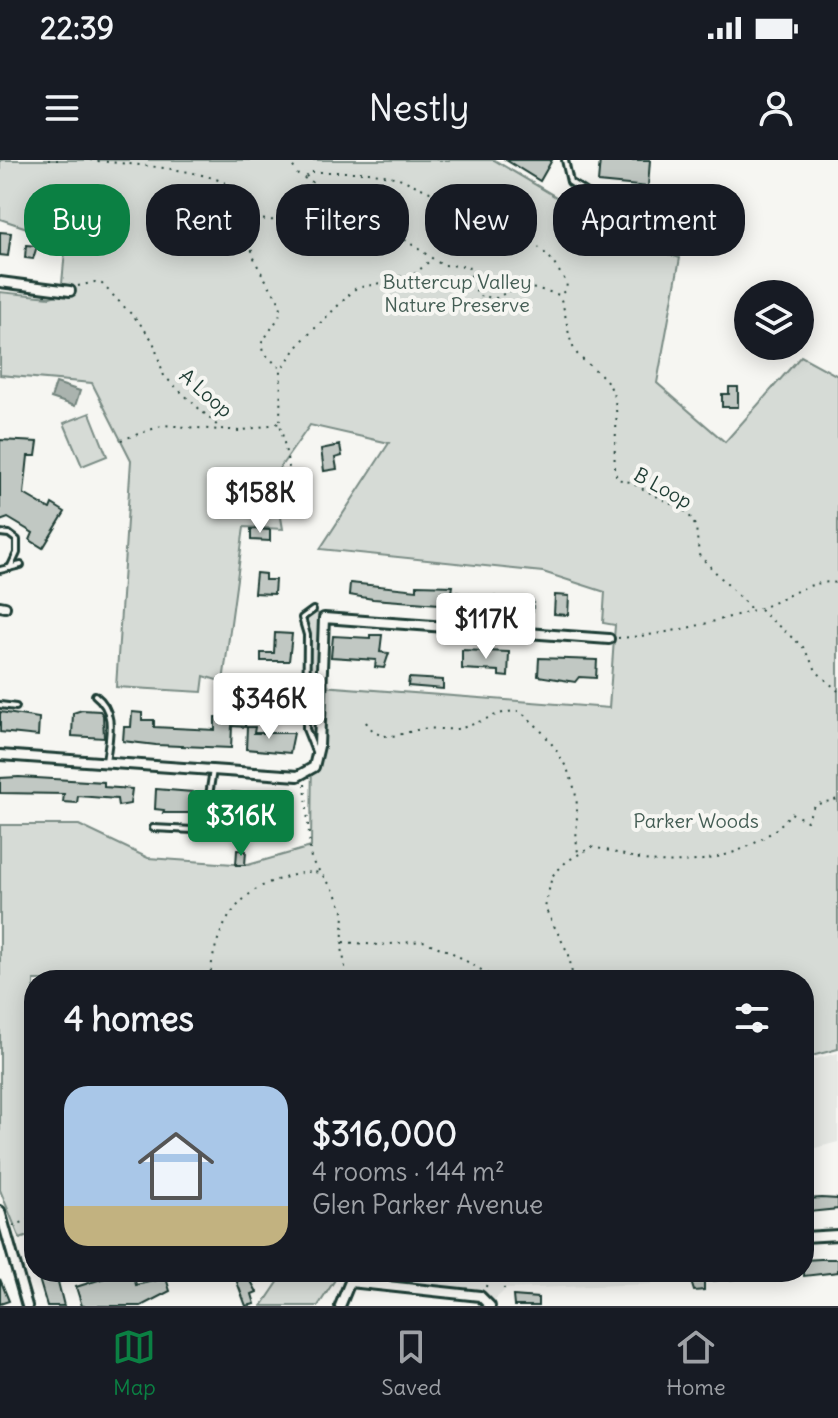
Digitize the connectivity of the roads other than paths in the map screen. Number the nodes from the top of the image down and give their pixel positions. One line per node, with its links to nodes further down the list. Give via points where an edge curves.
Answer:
1 (565, 160): 2 (lane)
2 (573, 184)
3 (0, 282): 4 (street)
4 (70, 291)
5 (0, 533): 7 (lane, via 17,540)
6 (21, 565): 7 (lane)
7 (10, 568): 8 (lane)
8 (0, 570)
9 (313, 610): 15 (lane, via 302,618 307,635 307,738)
10 (609, 639): 15 (street, via 324,618)
11 (95, 695): 16 (lane, via 108,705 111,716)
12 (0, 705): 13 (lane)
13 (16, 707)
14 (0, 755): 16 (street)
15 (318, 755): 17 (street, via 304,778)
16 (106, 763): 17 (street)
17 (213, 770): 18 (lane, via 204,827)
18 (153, 828)
19 (0, 1211): 20 (street)
20 (6, 1232): 25 (street)
21 (838, 1235): 22 (street)
22 (814, 1236)
23 (350, 1282): 24 (street, via 480,1296); 26 (street)
24 (490, 1305)
25 (27, 1306)
26 (340, 1306)

